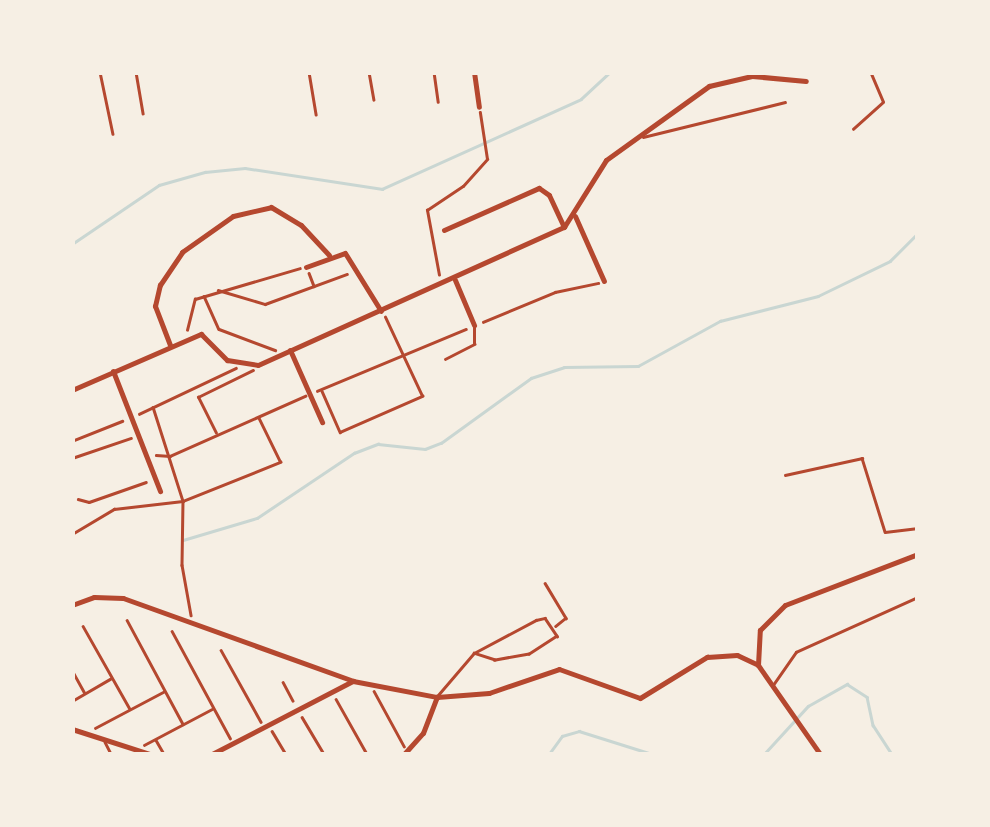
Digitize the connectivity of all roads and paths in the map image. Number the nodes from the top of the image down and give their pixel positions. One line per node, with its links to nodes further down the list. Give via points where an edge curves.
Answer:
1 (100, 72): 16 (lane)
2 (136, 72): 13 (lane)
3 (309, 72): 14 (lane)
4 (370, 72): 9 (lane)
5 (434, 72): 10 (lane)
6 (474, 72): 12 (street)
7 (870, 72): 15 (lane, via 883,102)
8 (806, 81): 17 (street, via 721,81)
9 (374, 100)
10 (438, 102)
11 (785, 102): 17 (lane, via 750,106 693,129)
12 (480, 106): 26 (path, via 487,159 463,186 427,210)
13 (143, 113)
14 (316, 114)
15 (853, 130)
16 (113, 134)
17 (632, 138): 18 (street, via 606,160)
18 (575, 216): 19 (street); 25 (street)
19 (564, 228): 20 (street, via 550,195 539,188); 24 (street)
20 (444, 230)
21 (329, 255): 22 (street); 23 (street, via 346,253); 34 (street, via 302,225 272,206 233,216 182,252 160,285 155,306)
22 (306, 267): 27 (path); 28 (path)
23 (360, 269): 27 (path); 30 (street)
24 (455, 280): 26 (street); 32 (street)
25 (604, 281): 31 (path, via 555,292)
26 (441, 285): 30 (street)
27 (314, 286): 28 (path, via 265,304)
28 (216, 290): 29 (path)
29 (204, 294): 33 (path, via 195,299); 35 (path, via 219,329)
30 (382, 312): 35 (street); 36 (path)
31 (485, 321)
32 (474, 326): 36 (path); 37 (lane, via 474,344)
33 (184, 340): 34 (street); 38 (street, via 201,334 227,360)
34 (170, 346): 40 (street)
35 (286, 352): 39 (street); 42 (street)
36 (407, 354): 36 (path, via 422,396 340,432 321,390)
37 (444, 359)
38 (247, 363): 39 (street); 43 (path)
39 (258, 365): 47 (path, via 198,398)
40 (113, 372): 41 (street); 44 (street)
41 (72, 390)
42 (310, 394): 45 (path); 46 (street)
43 (153, 407): 44 (path); 51 (path)
44 (133, 416): 49 (path); 50 (street)
45 (259, 417): 47 (path); 57 (path, via 280,462)
46 (322, 422)
47 (217, 434): 51 (path)
48 (137, 436): 52 (path)
49 (72, 441)
50 (148, 454): 51 (path); 55 (street)
51 (170, 456): 57 (path)
52 (72, 458)
53 (785, 475): 58 (lane, via 862,458 885,532)
54 (152, 480): 56 (path, via 89,502)
55 (160, 490)
56 (74, 499)
57 (183, 501): 59 (path, via 114,509); 65 (path, via 182,565)
58 (918, 528)
59 (72, 534)
60 (918, 554): 71 (street, via 785,605 760,630)
61 (545, 583): 67 (lane, via 566,618)
62 (918, 597): 77 (lane, via 796,652)
63 (72, 605): 65 (street, via 109,596)
64 (126, 620): 78 (path)
65 (193, 624): 74 (street)
66 (83, 626): 73 (path)
67 (555, 627): 70 (lane, via 536,620); 70 (lane, via 552,643 529,654 495,660)
68 (172, 630): 83 (path)
69 (222, 650): 87 (path)
70 (474, 653): 81 (lane)
71 (758, 666): 77 (street); 81 (street, via 736,655 707,657 640,698 560,669 490,693)
72 (72, 670): 79 (path)
73 (113, 678): 79 (path); 84 (path)
74 (353, 681): 76 (street); 80 (street)
75 (283, 682): 85 (path)
76 (369, 683): 81 (street); 94 (path)
77 (772, 686): 102 (street)
78 (164, 691): 84 (path); 86 (path)
79 (85, 693): 82 (path)
80 (332, 693): 85 (street); 101 (path)
81 (437, 697): 94 (street, via 423,733)
82 (72, 701)
83 (214, 708): 86 (path); 92 (path)
84 (130, 709): 89 (path)
85 (298, 710): 87 (street); 100 (path)
86 (182, 724): 90 (path)
87 (266, 726): 92 (street); 99 (path)
88 (72, 729): 89 (street)
89 (85, 734): 91 (street)
90 (155, 738): 93 (path); 97 (path)
91 (104, 742): 93 (street); 95 (lane)
92 (233, 744): 98 (street)
93 (134, 750): 96 (street)
94 (405, 753)
95 (111, 754)
96 (150, 754)
97 (164, 754)
98 (212, 754)
99 (286, 754)
100 (324, 754)
101 (367, 754)
102 (820, 754)

